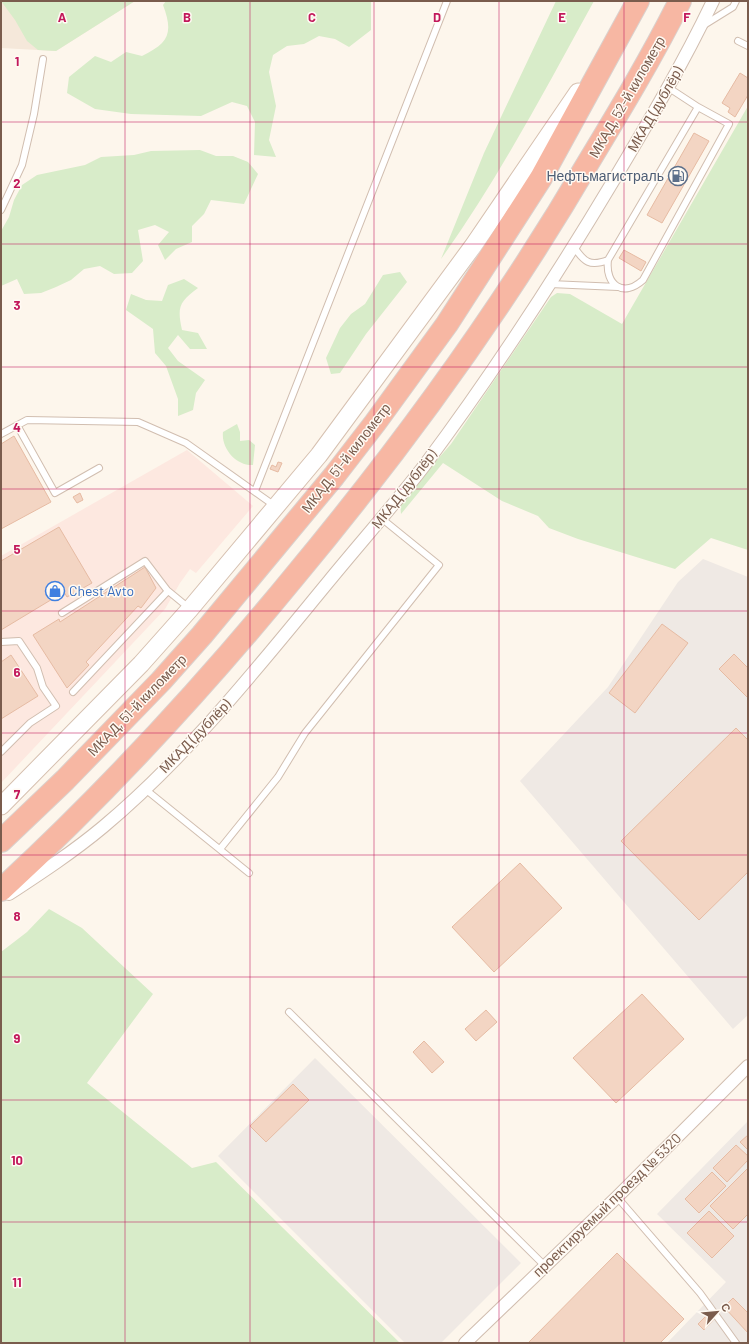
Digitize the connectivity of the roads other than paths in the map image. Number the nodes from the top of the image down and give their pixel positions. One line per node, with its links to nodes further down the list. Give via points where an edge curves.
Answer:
1 (447, 1): 21 (lane)
2 (638, 1): 6 (highway)
3 (680, 1): 35 (highway, МКАД, 52-й километр, via 654,52 547,233 475,341 399,447 285,589 186,705 92,803)
4 (713, 1): 7 (street, МКАД (дублёр))
5 (736, 1): 7 (lane, via 733,7)
6 (626, 25): 22 (street, via 408,337 319,455); 32 (highway, МКАД, 51-й километр, via 541,178 452,317 334,476 162,681)
7 (700, 26): 11 (street, МКАД (дублёр))
8 (738, 41): 9 (lane)
9 (748, 46)
10 (43, 58): 13 (lane, via 22,165)
11 (669, 88): 12 (lane); 14 (street, МКАД (дублёр))
12 (698, 107): 15 (lane); 17 (lane, via 729,124 643,280 627,289)
13 (1, 210)
14 (574, 247): 15 (lane, via 588,262 597,264); 16 (street, МКАД (дублёр))
15 (608, 260): 17 (lane, via 610,279)
16 (550, 284): 17 (lane); 23 (street, МКАД (дублёр), via 423,467)
17 (618, 287)
18 (17, 425): 19 (lane); 20 (lane, via 55,493); 21 (lane, via 27,420 138,422 186,442)
19 (1, 434)
20 (99, 468)
21 (255, 491): 22 (lane)
22 (276, 507): 25 (street)
23 (381, 518): 30 (street, МКАД (дублёр), via 250,677); 33 (lane, via 439,564 305,733 278,777)
24 (168, 591): 25 (lane); 26 (lane, via 145,561); 28 (lane)
25 (190, 609): 31 (street, via 141,664)
26 (62, 613)
27 (1, 642): 29 (lane, via 19,641 56,706 30,723)
28 (73, 692)
29 (1, 752)
30 (145, 789): 33 (lane); 36 (street, МКАД (дублёр), via 70,853)
31 (1, 806)
32 (1, 841)
33 (220, 849): 34 (lane)
34 (250, 873)
35 (1, 890)
36 (1, 899)
37 (289, 1012): 40 (lane)
38 (748, 1066): 39 (street, проектируемый проезд № 5320)
39 (617, 1197): 40 (street, проектируемый проезд № 5320); 42 (lane, via 700,1293)
40 (545, 1266): 41 (street, проектируемый проезд № 5320)
41 (464, 1343)
42 (736, 1343)

